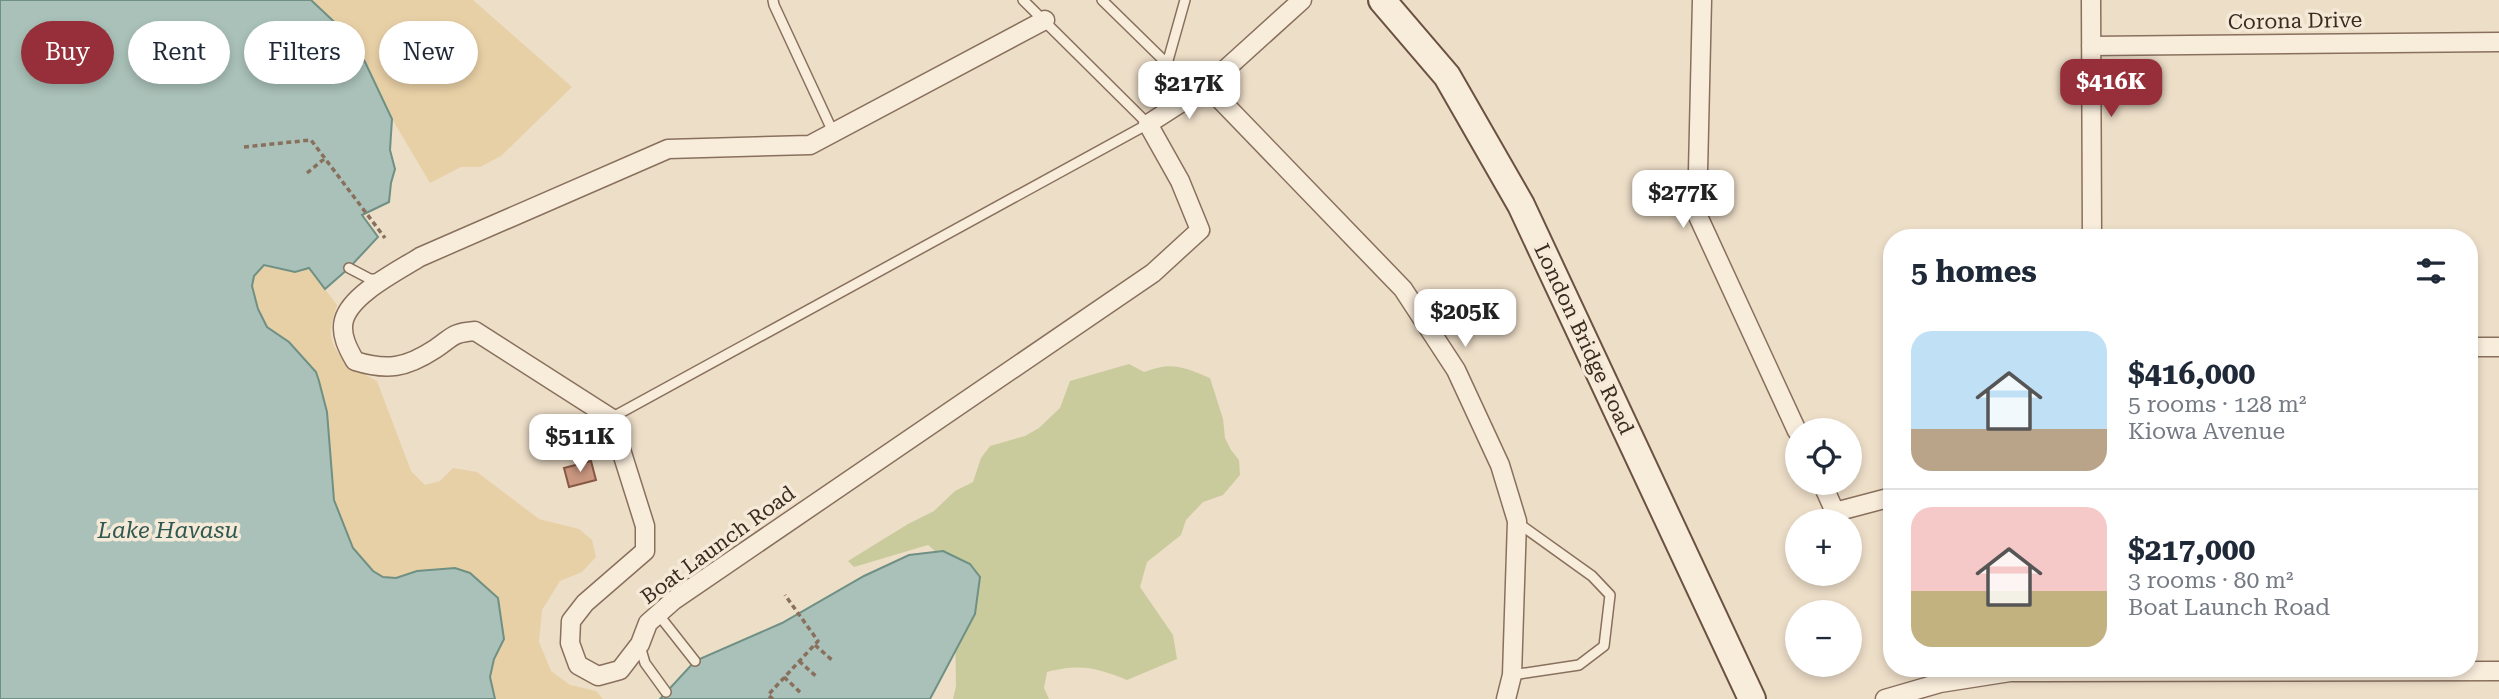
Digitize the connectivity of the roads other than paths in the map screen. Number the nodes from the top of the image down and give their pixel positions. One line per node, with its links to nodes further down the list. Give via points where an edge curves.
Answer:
1 (1023, 0): 9 (lane)
2 (1102, 0): 12 (lane)
3 (1185, 0): 12 (lane)
4 (1302, 0): 13 (street)
5 (1382, 0): 36 (street, London Bridge Road, via 1447,76 1521,205)
6 (1702, 0): 22 (street, via 1697,214)
7 (2091, 0): 11 (street)
8 (771, 2): 15 (lane)
9 (1045, 19): 14 (lane); 15 (street)
10 (2499, 42): 11 (street, Corona Drive)
11 (2091, 46): 16 (street)
12 (1167, 64): 13 (lane)
13 (1202, 90): 14 (street); 25 (street, via 1403,289 1456,370 1500,465)
14 (1148, 124): 21 (lane); 26 (street, Boat Launch Road, via 1180,181 1200,230 1153,273)
15 (833, 132): 18 (street, via 810,145 668,149 420,257)
16 (2092, 229)
17 (349, 268): 18 (lane, via 370,279)
18 (384, 279): 21 (street, via 351,306 343,321 345,343 355,361 379,369 404,366 456,333 475,331)
19 (2499, 346): 20 (street)
20 (2478, 347)
21 (611, 418): 27 (street, Boat Launch Road, via 645,526 645,551 585,603 571,621 570,643 578,665 598,676 620,670)
22 (1791, 418)
23 (1827, 495): 24 (street, via 1835,512)
24 (1883, 499)
25 (1517, 522): 31 (street); 31 (lane, via 1592,576 1610,595 1604,646 1579,665)
26 (658, 614): 27 (street, Boat Launch Road, via 648,623); 28 (lane)
27 (640, 644): 34 (lane, via 645,663)
28 (695, 661)
29 (2478, 671): 30 (street)
30 (2499, 671)
31 (1512, 676): 35 (street)
32 (1992, 677): 33 (street)
33 (1941, 691): 37 (street)
34 (666, 692)
35 (1506, 699)
36 (1752, 699)
37 (1885, 699)

